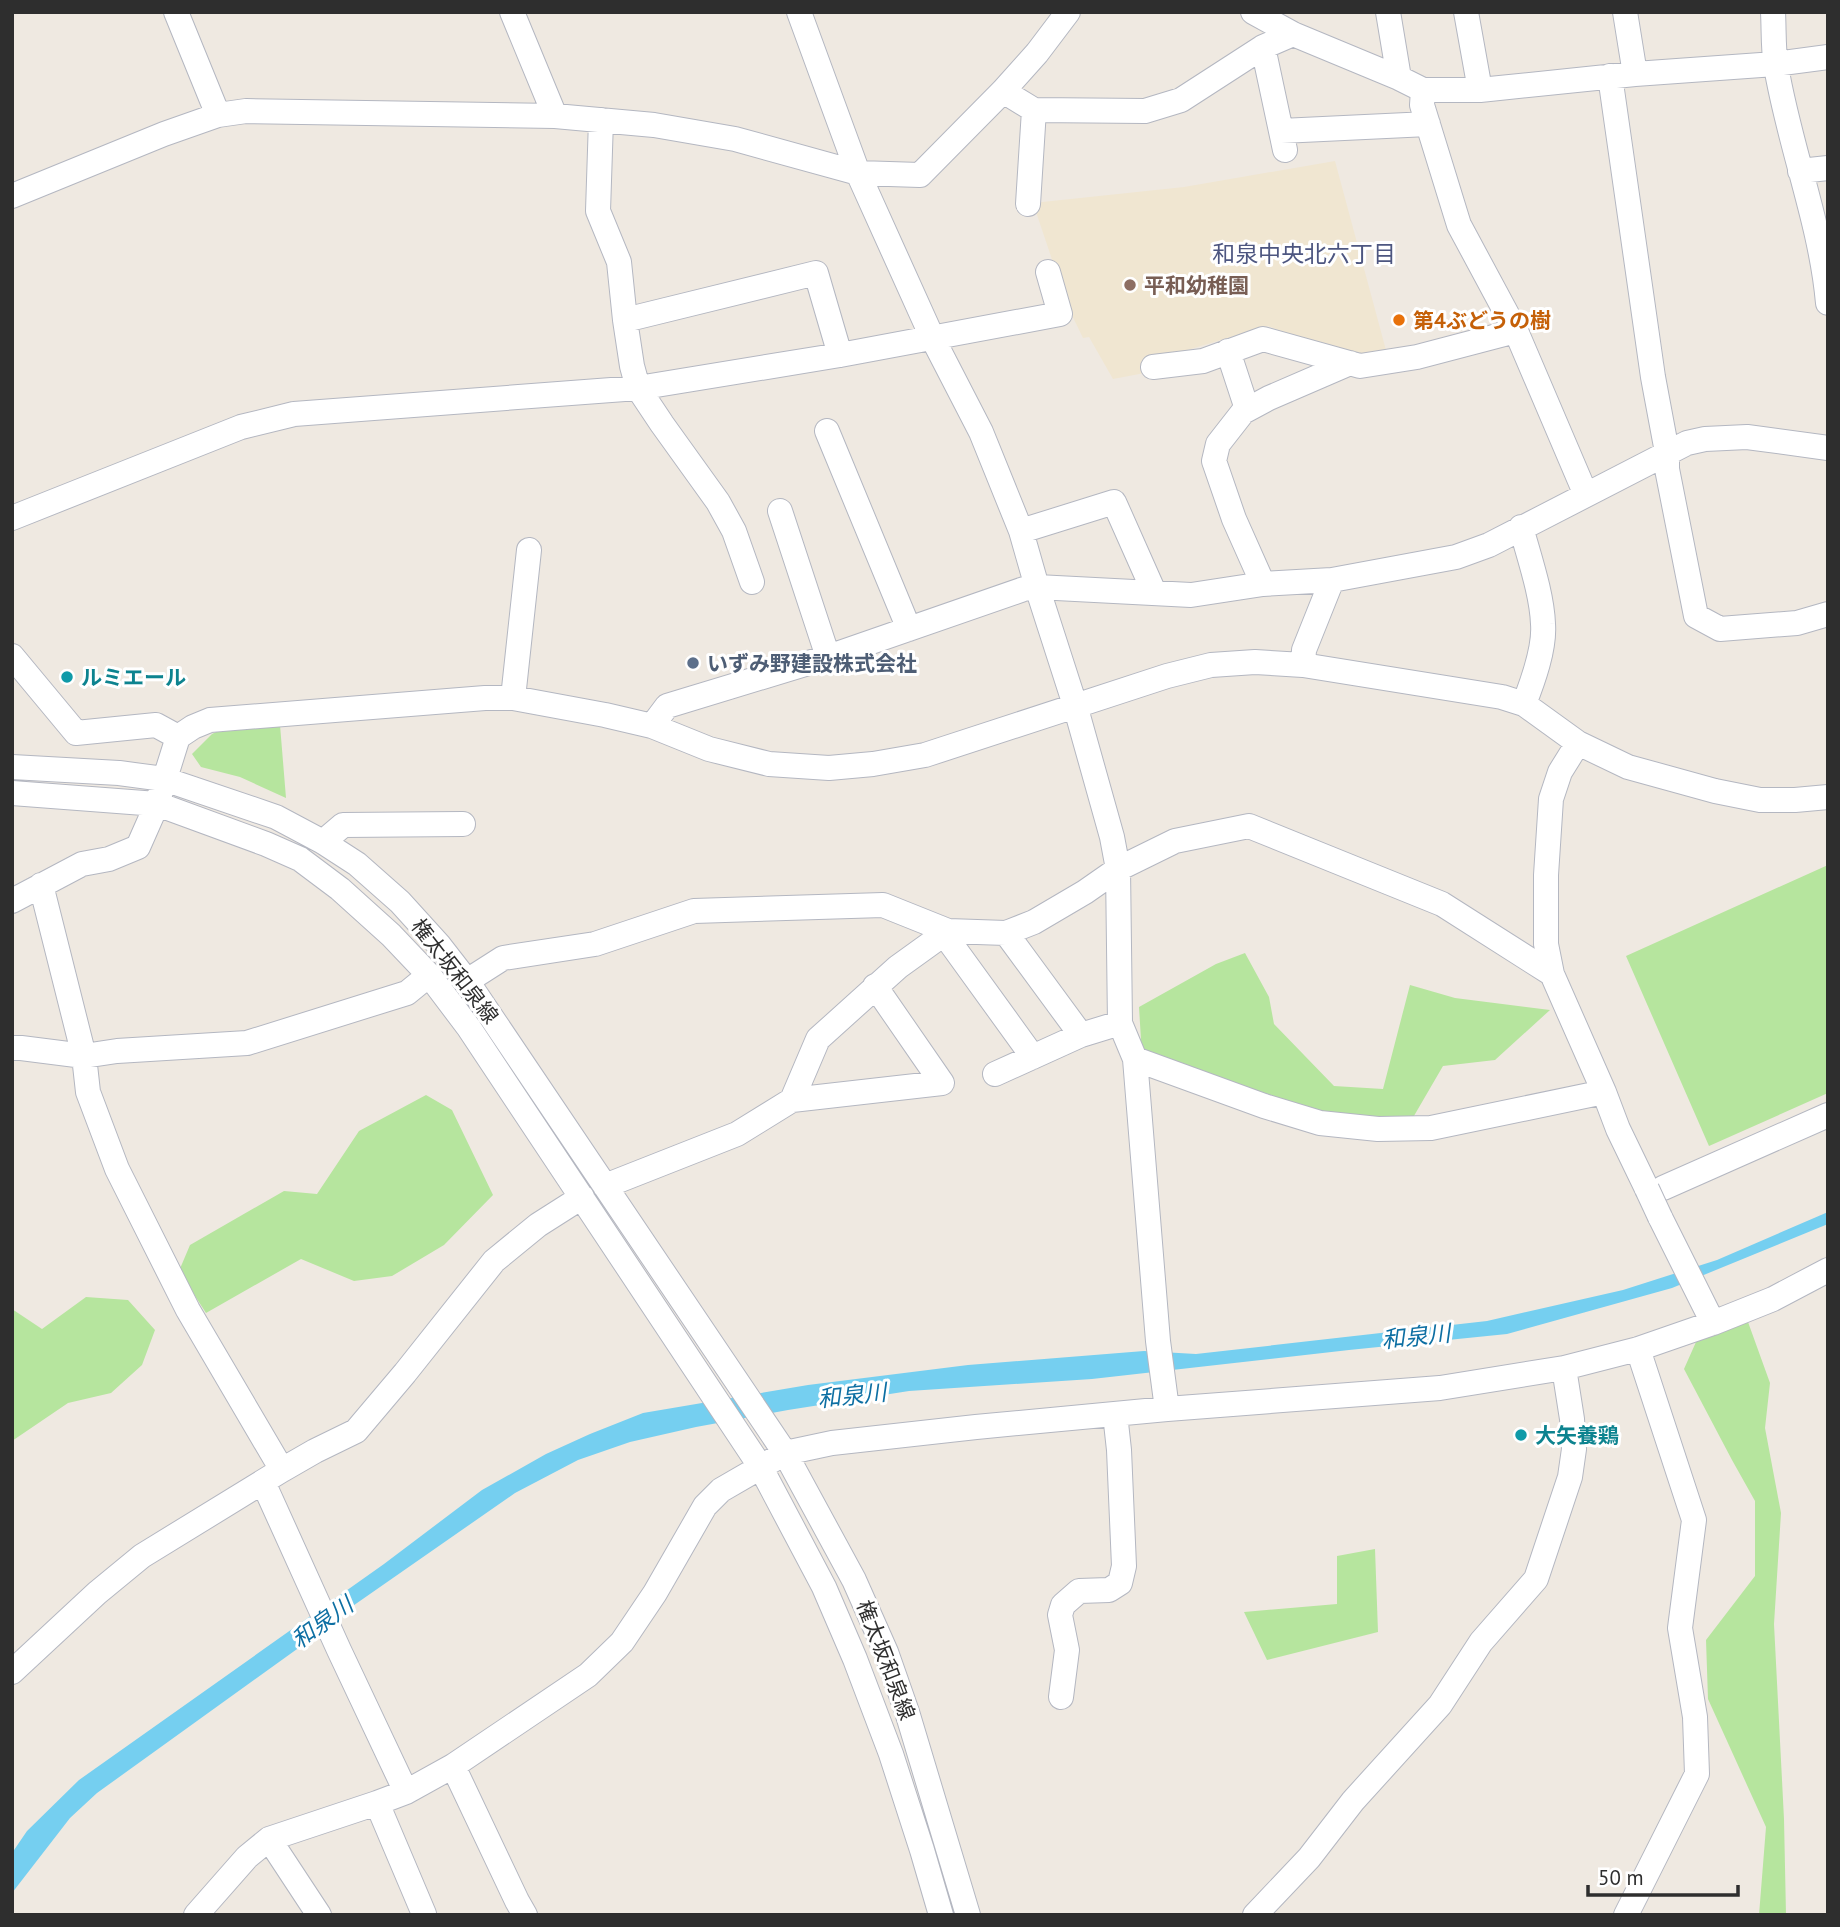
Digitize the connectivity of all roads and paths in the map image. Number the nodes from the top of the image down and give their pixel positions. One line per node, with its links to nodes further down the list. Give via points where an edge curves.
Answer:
1 (176, 12): 21 (street)
2 (512, 12): 22 (street)
3 (799, 12): 27 (street)
4 (1068, 12): 19 (street)
5 (1253, 12): 10 (street)
6 (1388, 12): 16 (street)
7 (1466, 12): 18 (street)
8 (1625, 12): 14 (street)
9 (1773, 12): 13 (street)
10 (1293, 34): 11 (street); 16 (street)
11 (1263, 47): 20 (street, via 1181,100 1145,111); 24 (street, via 1283,141)
12 (1828, 57): 13 (street)
13 (1775, 64): 14 (street); 26 (street)
14 (1635, 74): 15 (street)
15 (1610, 76): 18 (street); 44 (street)
16 (1399, 78): 17 (street)
17 (1423, 90): 18 (street); 24 (street)
18 (1480, 90)
19 (1003, 92): 20 (street); 27 (street, via 920,175)
20 (1034, 110): 29 (street)
21 (218, 115): 22 (street, via 246,111); 28 (street)
22 (555, 116): 23 (street)
23 (601, 120): 27 (street, via 734,139); 33 (street, via 598,211 619,262)
24 (1428, 124): 34 (street, via 1459,225)
25 (1828, 168): 26 (street)
26 (1800, 171): 30 (street)
27 (858, 173): 35 (street)
28 (12, 196)
29 (1028, 204)
30 (1826, 269): 32 (street)
31 (1048, 272): 35 (street, via 1060,314)
32 (1828, 303)
33 (625, 320): 37 (street, via 816,273); 40 (street)
34 (1516, 331): 38 (street, via 1417,357 1360,366); 45 (street)
35 (932, 337): 37 (street); 49 (street, via 981,432)
36 (1228, 351): 38 (street, via 1263,339); 39 (street, via 1203,360); 41 (street)
37 (840, 355): 40 (street)
38 (1350, 363): 41 (street)
39 (1153, 367)
40 (638, 388): 47 (street, via 294,414 241,427); 52 (street, via 718,502)
41 (1247, 409): 53 (street, via 1218,444 1214,461)
42 (827, 431): 57 (street)
43 (1828, 448): 44 (street, via 1723,437 1687,443)
44 (1667, 453): 45 (street); 56 (street, via 1696,616 1720,629 1797,623)
45 (1586, 495): 48 (street)
46 (780, 511): 59 (street)
47 (12, 518)
48 (1521, 527): 51 (street, via 1456,557); 62 (street, via 1544,625 1533,683)
49 (1021, 531): 54 (street); 55 (street, via 1114,502)
50 (529, 550): 61 (street)
51 (1332, 580): 53 (street); 60 (street, via 1304,650)
52 (752, 582)
53 (1263, 584): 55 (street, via 1191,595)
54 (1037, 587): 55 (street); 57 (street); 63 (street)
55 (1154, 592)
56 (1828, 614)
57 (909, 629): 59 (street)
58 (12, 656): 65 (street, via 76,733 156,725)
59 (828, 657): 64 (street, via 667,706)
60 (1303, 665): 62 (street, via 1502,696); 63 (street, via 1211,665)
61 (513, 698): 64 (street); 65 (street, via 210,720)
62 (1524, 704): 66 (street)
63 (1075, 705): 64 (street, via 925,755 829,768 769,764 709,749); 74 (street)
64 (652, 726)
65 (178, 737): 68 (street)
66 (1578, 743): 70 (street, via 1628,767 1715,791 1760,800); 79 (street, via 1560,772 1551,799 1546,944)
67 (12, 767): 68 (street, 権太坂和泉線)
68 (164, 779): 71 (street); 73 (street, 権太坂和泉線, via 276,817)
69 (12, 793): 71 (street, 権太坂和泉線)
70 (1828, 797)
71 (157, 804): 75 (street, via 138,846 109,859 82,864); 80 (street, 権太坂和泉線, via 300,859 340,889)
72 (463, 824): 73 (street, via 343,825)
73 (323, 842): 81 (street, 権太坂和泉線, via 357,864 400,902)
74 (1118, 869): 78 (street, via 1034,922); 79 (street, via 1175,842 1249,825 1442,904); 83 (street)
75 (41, 885): 76 (street); 86 (street)
76 (12, 901)
77 (946, 932): 78 (street); 81 (street, via 883,905 694,911 595,944 503,958); 82 (street); 87 (street)
78 (1006, 933): 84 (street)
79 (1552, 974): 90 (street)
80 (429, 975): 86 (street, via 407,993 247,1043); 95 (street, 権太坂和泉線)
81 (467, 981): 93 (street, 権太坂和泉線)
82 (875, 986): 91 (street, via 818,1039); 91 (street, via 942,1083)
83 (1120, 1023): 84 (street); 88 (street)
84 (1081, 1035): 87 (street)
85 (12, 1048): 86 (street)
86 (84, 1056): 104 (street, via 88,1092 117,1169)
87 (1033, 1057): 89 (street)
88 (1135, 1059): 90 (street, via 1320,1123 1378,1129 1431,1128); 100 (street)
89 (995, 1074)
90 (1604, 1091): 94 (street, via 1618,1129)
91 (792, 1100): 93 (street, via 737,1134)
92 (1828, 1115): 94 (street)
93 (605, 1186): 102 (street, 権太坂和泉線)
94 (1655, 1189): 97 (street, bridge, via 1660,1217)
95 (582, 1197): 103 (street, 権太坂和泉線); 104 (street, via 494,1261 355,1431)
96 (1828, 1270): 97 (street)
97 (1713, 1323): 98 (street)
98 (1638, 1349): 99 (street); 118 (street, via 1694,1520 1679,1628 1695,1717 1697,1774)
99 (1564, 1368): 100 (street, via 1440,1388); 117 (street, via 1574,1449 1570,1477 1536,1579 1481,1642 1440,1705)
100 (1166, 1398): 101 (street)
101 (1115, 1413): 102 (street, via 832,1443); 106 (street, via 1124,1566 1120,1583 1109,1590 1079,1591 1063,1605 1060,1615 1067,1650)
102 (785, 1453): 103 (street); 116 (street, 権太坂和泉線, via 854,1580 886,1652)
103 (760, 1466): 107 (street, via 721,1490 705,1506 655,1593 606,1660); 115 (street, 権太坂和泉線, via 824,1587 855,1659 891,1754)
104 (273, 1476): 105 (street, via 142,1556); 108 (street, via 317,1601)
105 (12, 1672)
106 (1061, 1697)
107 (453, 1766): 108 (street); 114 (street)
108 (401, 1781): 109 (street)
109 (377, 1803): 110 (street); 111 (street)
110 (269, 1839): 112 (street); 113 (street)
111 (424, 1914)
112 (195, 1915)
113 (319, 1915)
114 (526, 1915)
115 (941, 1915)
116 (968, 1915)
117 (1255, 1915)
118 (1626, 1915)

